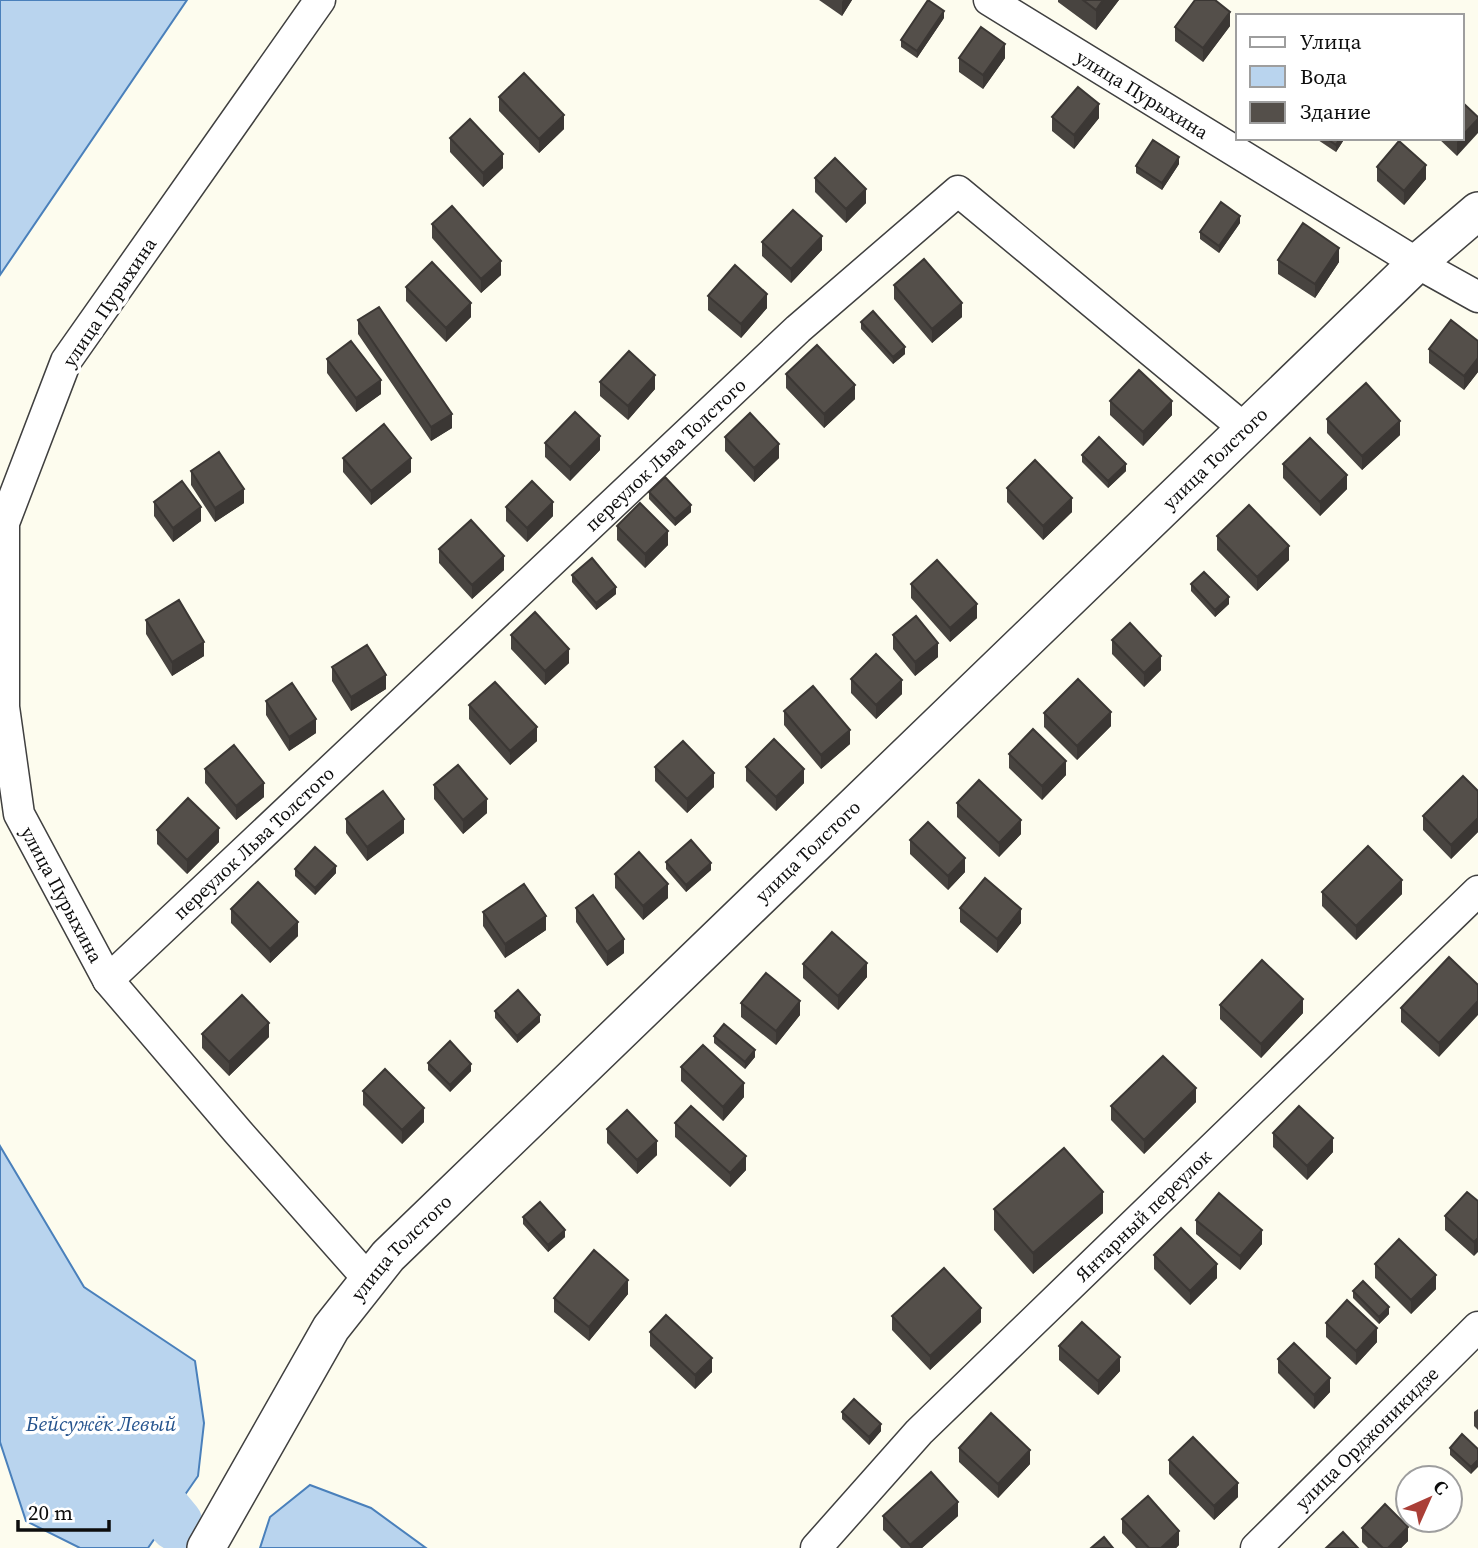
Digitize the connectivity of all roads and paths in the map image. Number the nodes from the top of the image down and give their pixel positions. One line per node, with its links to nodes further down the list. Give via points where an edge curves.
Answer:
1 (320, 0): 8 (street, улица Пурыхина, via 66,361 4,523 4,707 19,814)
2 (989, 0): 4 (street, улица Пурыхина)
3 (1478, 211): 4 (street, улица Толстого)
4 (1417, 263): 5 (street, улица Пурыхина); 6 (street, улица Толстого)
5 (1478, 297)
6 (1245, 429): 8 (street, переулок Льва Толстого, via 958,191 798,329); 9 (street, улица Толстого, via 388,1256)
7 (1478, 891): 12 (street, Янтарный переулок, via 919,1432)
8 (108, 980): 9 (street, улица Пурыхина)
9 (369, 1280): 11 (street, улица Толстого, via 331,1328)
10 (1478, 1327): 13 (street, улица Орджоникидзе)
11 (206, 1548)
12 (816, 1548)
13 (1256, 1548)

